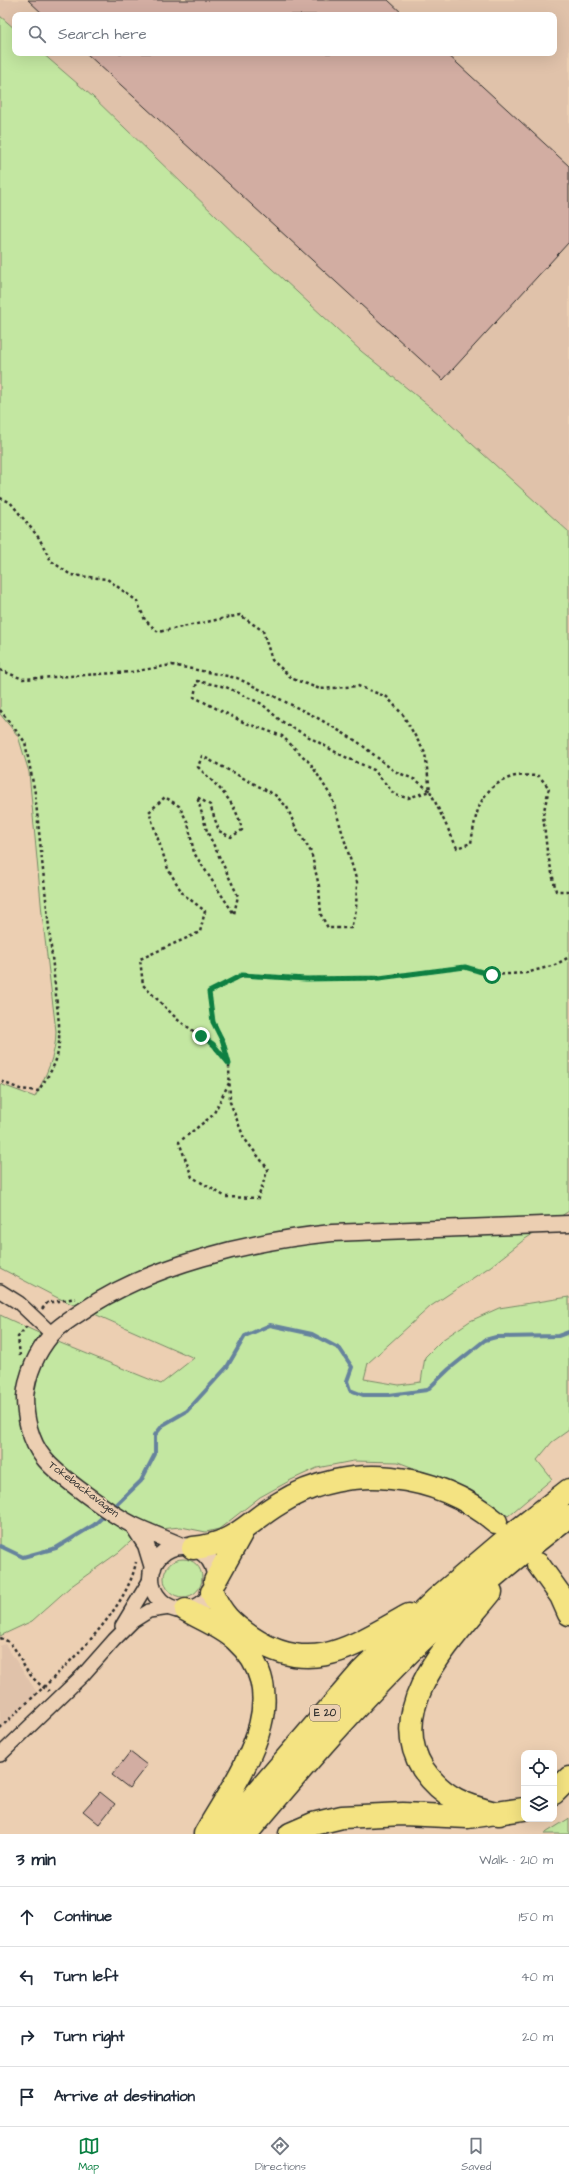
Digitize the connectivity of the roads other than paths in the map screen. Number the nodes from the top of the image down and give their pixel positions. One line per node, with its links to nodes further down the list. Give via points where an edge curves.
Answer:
1 (569, 1224): 3 (street, via 332,1233 254,1245 154,1274 133,1283 91,1305)
2 (0, 1291): 3 (street, via 19,1303)
3 (52, 1334): 7 (street, Tokebackavägen, via 31,1367 26,1388 25,1411 34,1441 42,1457 51,1467)
4 (569, 1490): 13 (highway, E 20)
5 (569, 1516): 10 (highway, E 20)
6 (496, 1522): 8 (highway, via 482,1510 439,1488 385,1477 360,1477 317,1485 298,1493 263,1514)
7 (134, 1525): 9 (street, Tokebackavägen); 11 (street, via 146,1545)
8 (242, 1532): 9 (highway, via 212,1546); 12 (highway)
9 (187, 1547): 11 (street, via 164,1553); 12 (street, via 202,1553 210,1560 214,1570)
10 (531, 1557): 15 (highway, via 561,1596); 21 (highway, via 442,1653 420,1687 411,1721 414,1750 430,1778 442,1791 472,1808); 24 (highway, E 20, via 419,1644 324,1745)
11 (152, 1573): 14 (street, via 152,1585 158,1598); 16 (street)
12 (214, 1587): 13 (highway, via 225,1616 244,1632 280,1653 299,1656 318,1656 357,1644); 14 (street, via 206,1601 197,1607)
13 (436, 1599): 23 (highway, E 20, via 361,1672)
14 (178, 1609): 16 (street, via 149,1611 142,1614); 22 (highway, via 220,1628 246,1651 255,1666 263,1696 263,1713 254,1747)
15 (569, 1614)
16 (114, 1640): 17 (street)
17 (0, 1755)
18 (569, 1778): 19 (highway)
19 (557, 1790)
20 (521, 1810): 21 (highway)
21 (499, 1814): 25 (highway, via 468,1817 403,1814 342,1817 313,1824)
22 (205, 1834)
23 (221, 1834)
24 (246, 1834)
25 (290, 1834)

